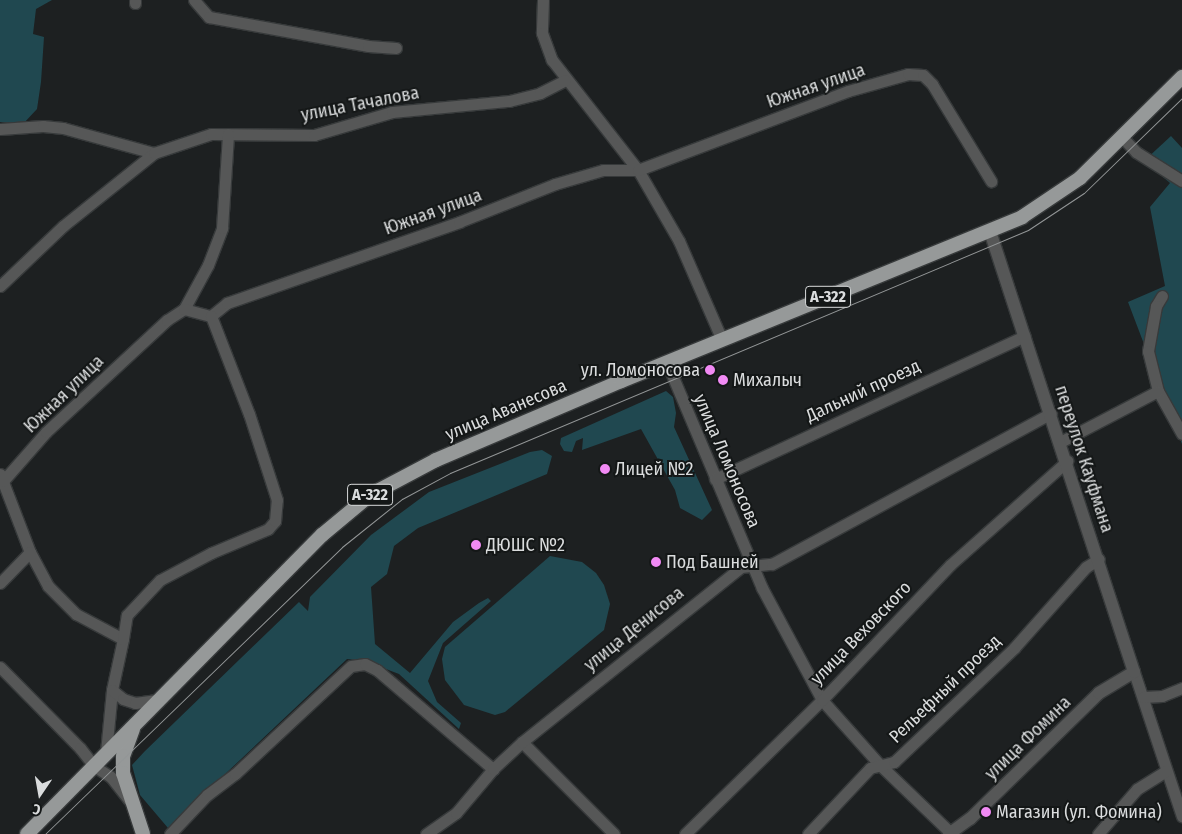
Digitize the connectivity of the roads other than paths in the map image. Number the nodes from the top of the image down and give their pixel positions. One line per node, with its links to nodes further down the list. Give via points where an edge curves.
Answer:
1 (194, 0): 3 (street, via 209,17 368,46)
2 (543, 0): 5 (street, via 542,33 552,60)
3 (396, 48)
4 (1182, 77): 8 (highway, А-322)
5 (565, 80): 7 (street, улица Тачалова, via 540,93 509,101 392,112 314,135); 10 (street)
6 (0, 129): 9 (street, via 63,128)
7 (228, 134): 9 (street, улица Тачалова, via 211,134); 16 (street, via 222,228 208,265)
8 (1122, 137): 12 (street, via 1136,152); 13 (highway, А-322, via 1080,178 1052,199)
9 (154, 153): 14 (street, улица Тачалова, via 63,226)
10 (638, 170): 11 (street, Южная улица, via 848,91 908,74 923,75 932,84); 17 (street, Южная улица, via 603,170 555,184 459,222 227,302); 19 (street, via 679,241)
11 (991, 181)
12 (1182, 181)
13 (990, 232): 18 (street, переулок Кауфмана); 19 (highway, улица Аванесова / А-322)
14 (0, 286)
15 (1162, 296): 21 (street, via 1156,306 1148,351)
16 (184, 309): 17 (street); 26 (street, Южная улица, via 167,320 46,432)
17 (211, 316): 32 (street, via 249,414 277,500 273,526 160,580 128,615)
18 (1026, 336): 22 (street, переулок Кауфмана); 27 (street, Дальний проезд)
19 (722, 340): 20 (highway, улица Аванесова / А-322)
20 (667, 362): 27 (street, улица Ломоносова); 38 (highway, улица Аванесова / А-322, via 436,460 370,495 322,535)
21 (1158, 391): 23 (street); 24 (street)
22 (1050, 413): 24 (street, переулок Кауфмана); 30 (street, улица Денисова, via 772,564)
23 (1182, 434)
24 (1060, 442): 25 (street, переулок Кауфмана)
25 (1067, 461): 29 (street, переулок Кауфмана); 39 (street, улица Веховского, via 950,565)
26 (2, 478): 28 (street)
27 (715, 480): 30 (street, улица Ломоносова)
28 (30, 552): 31 (street); 32 (street, via 48,586 76,614)
29 (1099, 559): 34 (street, переулок Кауфмана); 43 (street, Рельефный проезд, via 1086,567 1014,648 894,762)
30 (752, 567): 39 (street, улица Ломоносова); 41 (street, улица Денисова, via 741,567)
31 (0, 583)
32 (123, 639): 36 (street)
33 (0, 667): 44 (street)
34 (1134, 672): 37 (street, переулок Кауфмана); 56 (street, улица Фомина, via 1099,693)
35 (1182, 688): 37 (street, via 1162,696)
36 (112, 690): 38 (street, via 135,703); 42 (street)
37 (1143, 697): 46 (street, переулок Кауфмана)
38 (157, 700): 40 (highway, улица Аванесова / А-322)
39 (822, 700): 43 (street, улица Ломоносова); 54 (street, улица Веховского)
40 (136, 721): 42 (highway, улица Аванесова / А-322); 47 (highway, улица Аванесова / А-322, via 128,738 123,766 125,783)
41 (522, 742): 45 (street, улица Денисова); 53 (street)
42 (106, 752): 44 (highway, улица Аванесова / А-322)
43 (879, 764): 55 (street, Рельефный проезд, via 859,777); 56 (street, улица Ломоносова)
44 (94, 766): 47 (street, via 111,777); 49 (highway, улица Аванесова / А-322)
45 (493, 768): 51 (street, via 377,670 365,664 351,666 235,774 207,795); 52 (street, улица Денисова, via 456,813)
46 (1166, 771): 48 (street, переулок Кауфмана); 57 (street, via 1137,789)
47 (136, 809): 50 (highway, улица Аванесова / А-322)
48 (1182, 816)
49 (27, 834)
50 (143, 834)
51 (170, 834)
52 (426, 834)
53 (614, 834)
54 (685, 834)
55 (808, 834)
56 (951, 834)
57 (1098, 834)

